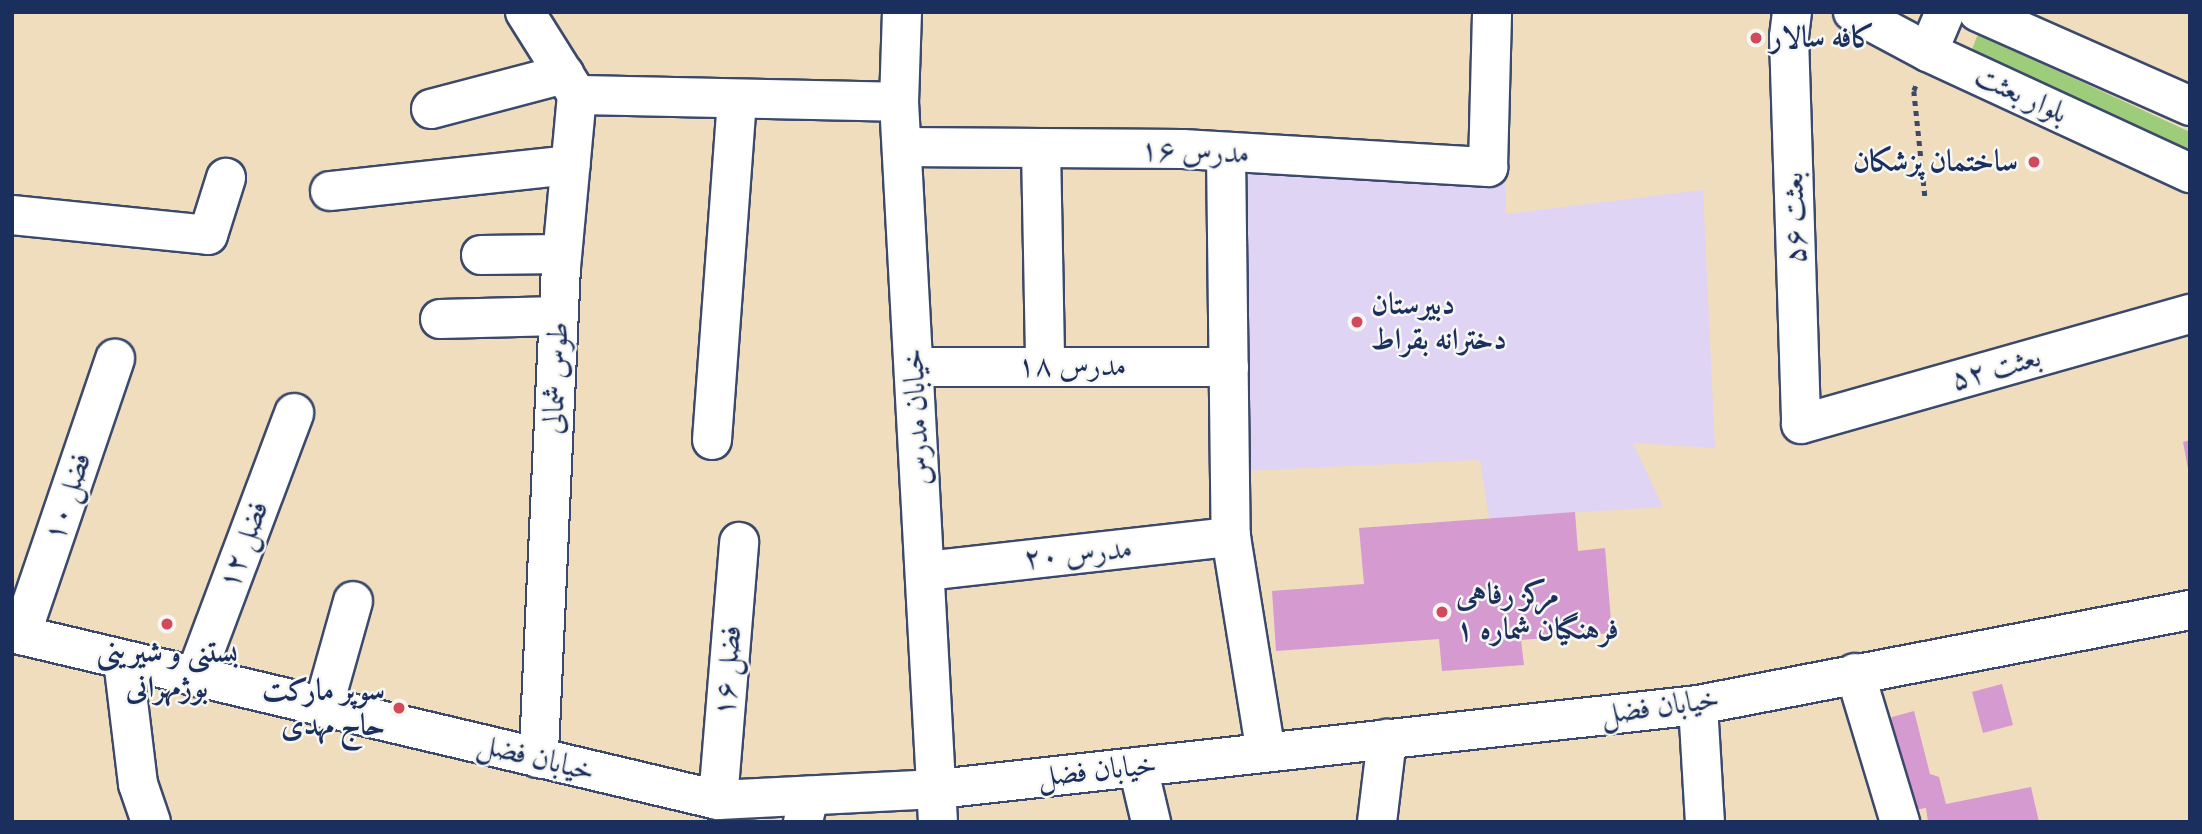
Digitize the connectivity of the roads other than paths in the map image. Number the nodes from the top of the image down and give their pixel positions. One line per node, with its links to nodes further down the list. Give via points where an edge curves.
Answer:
1 (525, 12): 9 (street)
2 (902, 12): 11 (street, خیابان مدرس)
3 (1492, 12): 16 (street, مدرس ۱۶, via 1488,167)
4 (1792, 12): 32 (street, بعثت ۵۶, via 1789,37)
5 (1853, 12): 8 (street, بلوار بعثت)
6 (1945, 12): 8 (street)
7 (1978, 12): 12 (street, بلوار بعثت)
8 (1928, 51): 18 (street, بلوار بعثت)
9 (570, 85): 10 (street); 13 (street); 17 (street, طوس شمالی)
10 (737, 99): 11 (street); 33 (street)
11 (899, 102): 14 (street, خیابان مدرس)
12 (2190, 106)
13 (431, 109)
14 (902, 147): 15 (street, مدرس ۱۶); 29 (street, خیابان مدرس)
15 (1041, 148): 16 (street, مدرس ۱۶); 28 (street)
16 (1226, 152): 30 (street)
17 (571, 165): 20 (street); 22 (street, طوس شمالی)
18 (2190, 173)
19 (226, 178): 21 (street, via 208,235)
20 (330, 191)
21 (12, 215)
22 (562, 254): 23 (street); 25 (street, طوس شمالی)
23 (481, 255)
24 (2190, 314): 32 (street, بعثت ۵۲)
25 (559, 316): 26 (street); 47 (street, طوس شمالی)
26 (440, 319)
27 (115, 359): 39 (street, فضل ۱۰)
28 (1045, 365): 29 (street, مدرس ۱۸); 30 (street, مدرس ۱۸)
29 (914, 367): 36 (street, خیابان مدرس)
30 (1229, 367): 34 (street)
31 (294, 413): 42 (street, فضل ۱۲)
32 (1801, 424)
33 (712, 440)
34 (1231, 537): 36 (street, مدرس ۲۰); 46 (street)
35 (739, 542): 49 (street, فضل ۱۶)
36 (926, 571): 50 (street, خیابان مدرس)
37 (353, 601): 44 (street)
38 (2190, 610): 41 (street, خیابان فضل)
39 (17, 634): 40 (street, خیابان فضل)
40 (123, 660): 42 (street, خیابان فضل); 52 (street, via 138,784)
41 (1855, 673): 43 (street, خیابان فضل); 57 (street)
42 (195, 677): 44 (street, خیابان فضل)
43 (1698, 705): 45 (street, خیابان فضل); 56 (street)
44 (323, 708): 47 (street, خیابان فضل)
45 (1387, 739): 46 (street, خیابان فضل); 55 (street)
46 (1266, 752): 48 (street, خیابان فضل)
47 (539, 759): 49 (street, خیابان فضل)
48 (1138, 767): 50 (street, خیابان فضل); 54 (street)
49 (718, 800): 51 (street, خیابان فضل)
50 (938, 805): 51 (street, خیابان فضل)
51 (806, 809): 53 (street)
52 (151, 822)
53 (774, 822)
54 (1151, 822)
55 (1377, 822)
56 (1705, 822)
57 (1900, 822)

